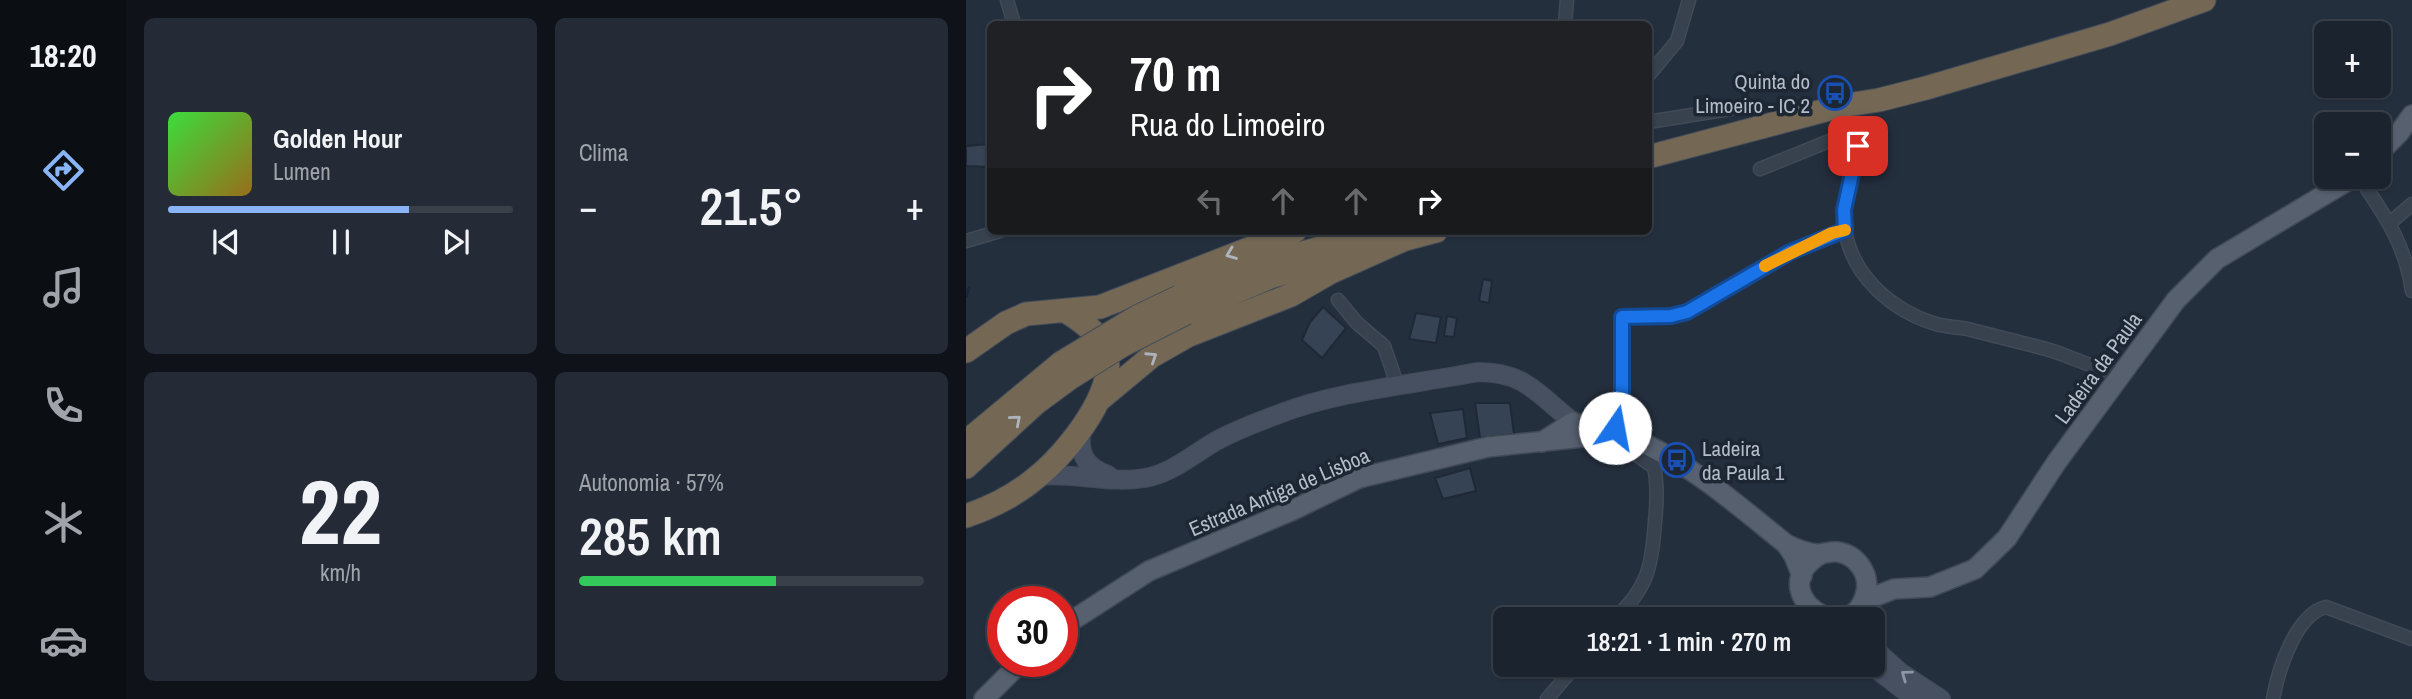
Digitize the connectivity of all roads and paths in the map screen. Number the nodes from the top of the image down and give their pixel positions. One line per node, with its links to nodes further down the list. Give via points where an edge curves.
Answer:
1 (1007, 0): 5 (street)
2 (1567, 0): 6 (street)
3 (1689, 0): 7 (street, via 1676,41)
4 (2204, 0): 8 (highway, via 2110,34)
5 (1013, 21)
6 (1564, 21)
7 (1652, 71)
8 (1879, 100): 12 (highway); 14 (highway, via 1830,108)
9 (1742, 107): 11 (street)
10 (2412, 115): 13 (main road)
11 (1652, 121)
12 (1852, 122): 15 (highway); 16 (street); 21 (street)
13 (2391, 139)
14 (1652, 157)
15 (1652, 169)
16 (1760, 169)
17 (2337, 189): 34 (main road, Ladeira da Paula, via 2217,259 2176,300)
18 (2366, 189): 20 (street)
19 (2412, 204): 20 (street)
20 (2390, 223): 28 (street, via 2408,266)
21 (1845, 230): 34 (street, via 1863,273 1885,299 1909,315 2049,350); 39 (street, via 1790,252 1687,312 1622,317 1622,392)
22 (990, 235): 27 (street)
23 (1284, 235): 31 (highway, one-way to 31, via 1132,297)
24 (1367, 235): 30 (highway, via 1263,264)
25 (1420, 235): 26 (highway)
26 (1405, 239): 30 (highway); 36 (highway, one-way to 26, via 1152,356 1189,335 1291,295)
27 (966, 241)
28 (2412, 291)
29 (1338, 300): 35 (street, via 1356,323 1384,346)
30 (1182, 305): 33 (highway, bridge, via 1124,345)
31 (1067, 312): 32 (highway, via 1026,314); 36 (highway, via 1103,345 1107,361)
32 (966, 351)
33 (1066, 371): 41 (highway); 42 (highway, one-way to 33)
34 (2122, 374): 50 (main road, Ladeira da Paula, via 2007,538 1975,569 1930,587)
35 (1398, 387): 37 (street, via 1497,372 1517,377); 44 (street, via 1283,412 1212,443 1169,470)
36 (1099, 400): 38 (highway)
37 (1554, 406): 40 (street); 40 (street)
38 (1081, 430): 43 (highway); 44 (street, via 1080,447 1089,466)
39 (1613, 434): 40 (main road, via 1590,430); 46 (main road, via 1677,460); 51 (street, via 1654,467 1657,495 1652,562 1637,594)
40 (1557, 436): 55 (main road, Estrada Antiga de Lisboa, via 1488,447 1359,478 1149,571)
41 (966, 442)
42 (966, 467)
43 (1038, 476): 44 (street); 45 (highway, via 1001,501)
44 (1121, 480)
45 (966, 516)
46 (1786, 544): 47 (main road); 49 (main road)
47 (1821, 554): 48 (main road, via 1840,552); 49 (main road)
48 (1863, 570): 50 (main road); 53 (main road, via 1867,591)
49 (1801, 576): 52 (main road, via 1800,586)
50 (1894, 589): 54 (main road, Ladeira da Paula)
51 (1625, 607)
52 (1809, 607)
53 (1861, 607)
54 (1863, 607)
55 (1078, 617)
56 (2412, 639): 65 (street, via 2326,607 2314,610 2284,661)
57 (1885, 659): 64 (street, one-way to 57)
58 (1885, 676): 63 (street)
59 (1006, 677): 61 (main road)
60 (1566, 677): 62 (street)
61 (984, 699)
62 (1547, 699)
63 (1915, 699)
64 (1941, 699)
65 (2273, 699)

